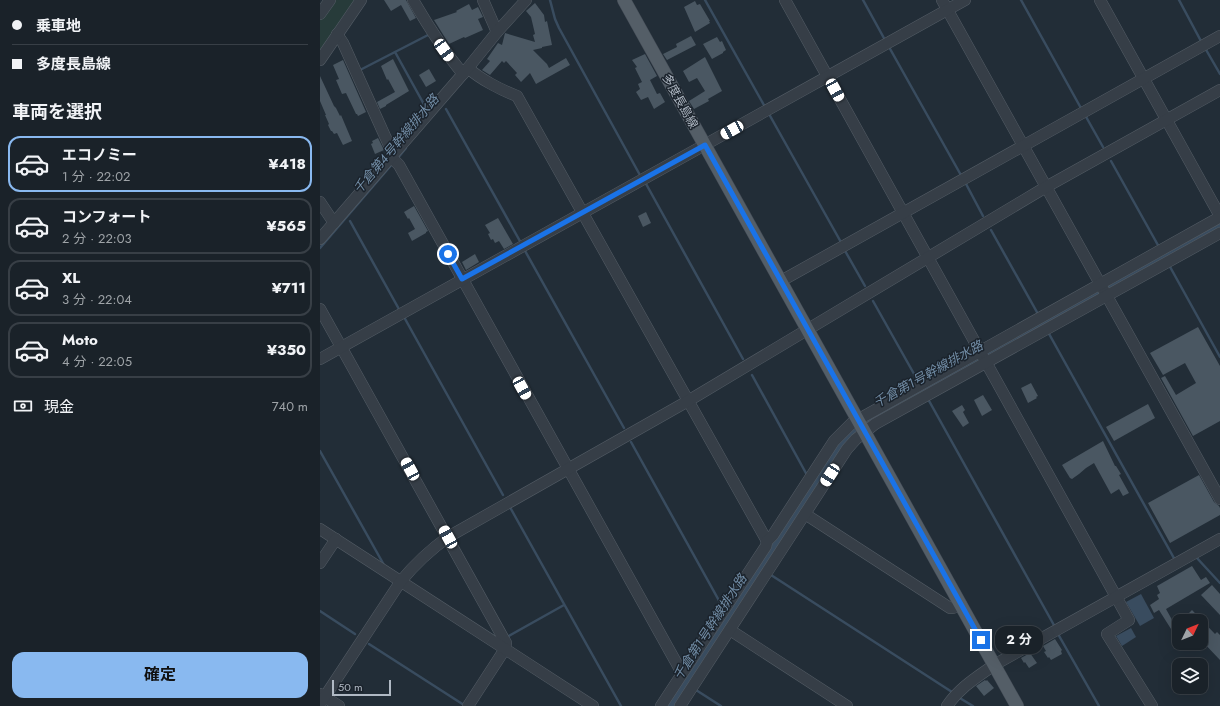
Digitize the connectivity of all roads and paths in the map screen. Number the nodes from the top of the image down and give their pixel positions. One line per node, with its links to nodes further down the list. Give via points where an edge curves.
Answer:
1 (330, 0): 11 (street)
2 (361, 0): 13 (street)
3 (413, 0): 16 (street, via 452,60)
4 (483, 0): 12 (street)
5 (526, 0): 12 (street)
6 (624, 0): 21 (main road, 多度長島線)
7 (784, 0): 17 (street)
8 (965, 0): 10 (street)
9 (1100, 0): 18 (street)
10 (945, 5): 17 (street); 22 (street)
11 (320, 14)
12 (498, 32): 16 (street)
13 (337, 34): 15 (street); 23 (street)
14 (1220, 36): 18 (street)
15 (320, 60)
16 (469, 71): 23 (street); 26 (street, via 517,96)
17 (827, 77): 21 (street); 27 (street)
18 (1144, 78): 20 (street); 22 (street)
19 (1220, 90): 20 (street)
20 (1167, 120): 24 (street); 28 (street)
21 (705, 145): 26 (street); 34 (main road, 多度長島線)
22 (1023, 146): 24 (street); 27 (street)
23 (394, 159): 29 (street); 33 (street)
24 (1046, 187): 32 (street); 35 (street)
25 (320, 202): 29 (street)
26 (583, 213): 33 (street); 41 (street)
27 (903, 213): 32 (street); 34 (street)
28 (1220, 216): 35 (street)
29 (334, 223): 31 (street)
30 (1220, 233): 35 (street)
31 (320, 239)
32 (928, 258): 37 (street); 39 (street)
33 (462, 279): 38 (street); 43 (street)
34 (781, 281): 37 (main road, 多度長島線)
35 (1103, 290): 39 (street); 44 (street)
36 (320, 309): 38 (street)
37 (807, 329): 41 (street); 42 (main road, 多度長島線)
38 (341, 347): 40 (street); 47 (street)
39 (982, 357): 42 (street); 42 (street, via 875,424); 53 (street)
40 (320, 359)
41 (688, 401): 43 (street); 50 (street)
42 (861, 426): 45 (street, via 856,439); 50 (street, via 852,423 834,441); 54 (main road, 多度長島線)
43 (568, 469): 47 (street); 58 (street)
44 (1220, 499)
45 (805, 514): 54 (street, via 950,608); 55 (street)
46 (320, 529): 48 (street)
47 (448, 537): 52 (street, via 429,550); 56 (street, via 506,642)
48 (336, 539): 51 (street); 52 (street)
49 (1220, 539): 53 (street)
50 (767, 541): 58 (street)
51 (320, 563)
52 (400, 581): 56 (street); 59 (street)
53 (1116, 597): 57 (street); 68 (street, via 1129,620 1107,634)
54 (961, 604): 57 (main road, 多度長島線)
55 (730, 630): 64 (street); 65 (street)
56 (505, 649): 61 (street); 62 (street)
57 (994, 665): 66 (street, via 964,686); 67 (main road, 多度長島線)
58 (682, 673): 63 (street)
59 (322, 698): 60 (street)
60 (339, 706)
61 (468, 706)
62 (593, 706)
63 (661, 706)
64 (680, 706)
65 (847, 706)
66 (947, 706)
67 (1017, 706)
68 (1152, 706)

